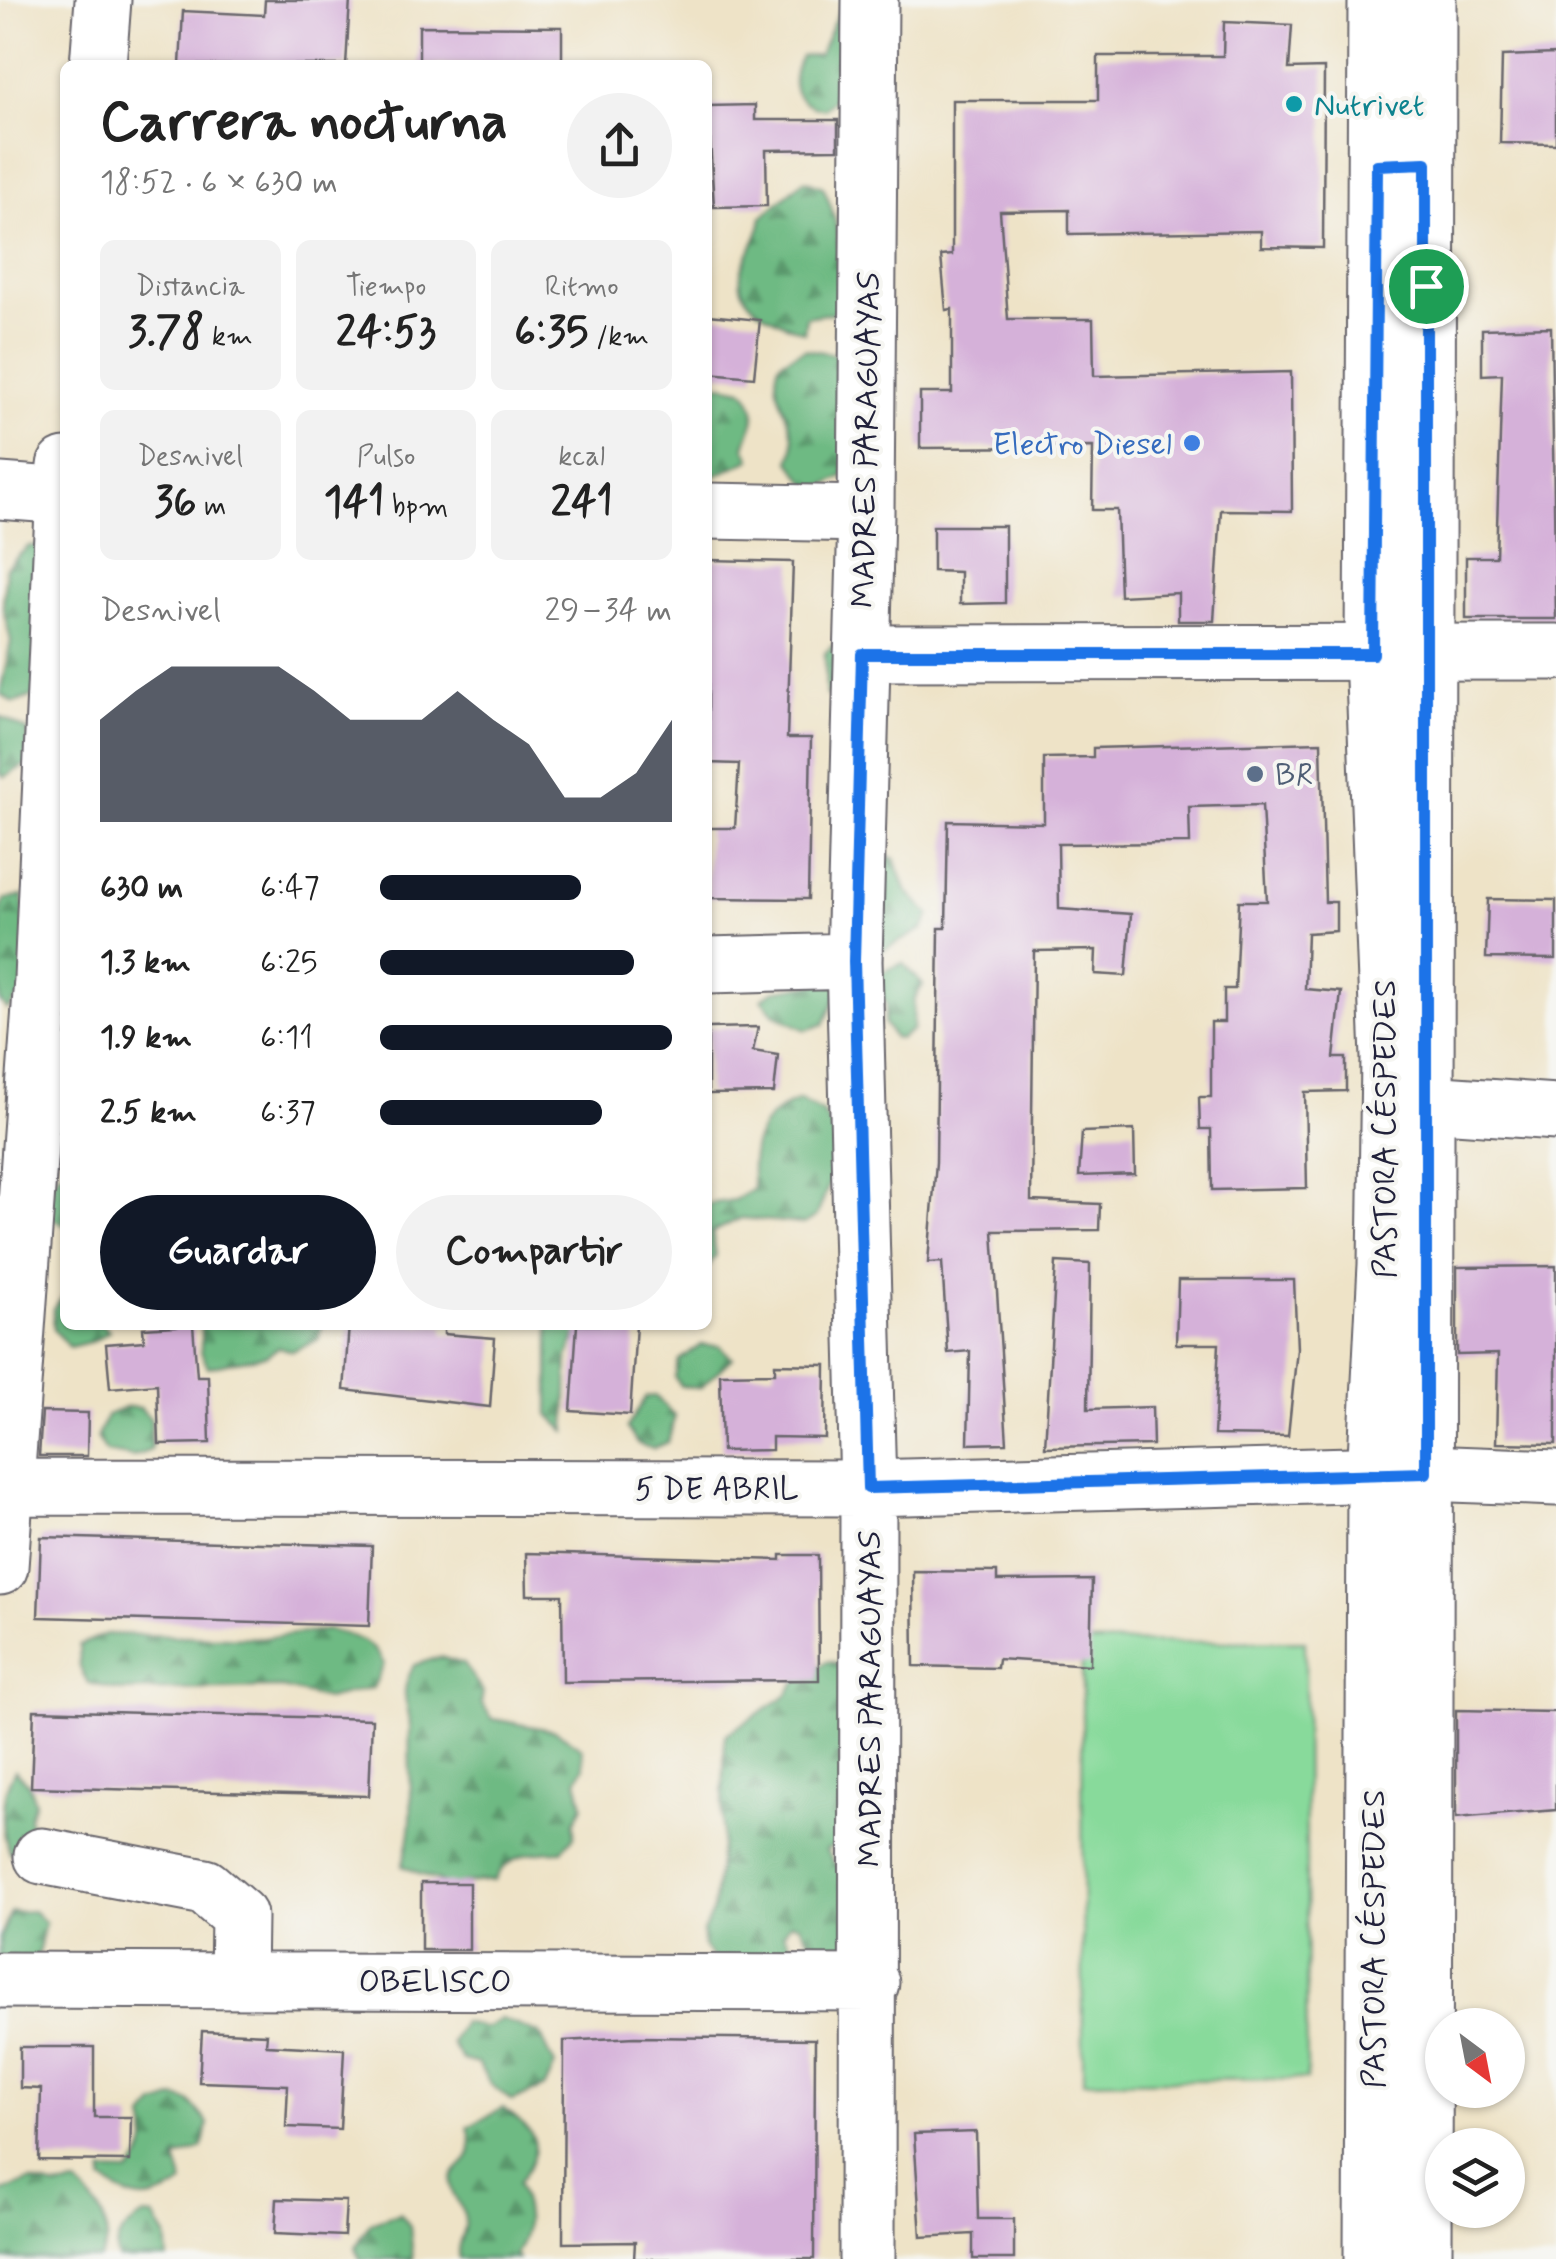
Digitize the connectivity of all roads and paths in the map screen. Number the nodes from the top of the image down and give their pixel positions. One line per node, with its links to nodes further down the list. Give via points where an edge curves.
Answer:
1 (103, 0): 5 (street)
2 (870, 0): 10 (street, MADRES PARAGUAYAS)
3 (1376, 0): 6 (street, PASTORA CÉSPEDES)
4 (1428, 0): 6 (street, PASTORA CÉSPEDES)
5 (98, 60)
6 (1401, 164): 12 (street, PASTORA CÉSPEDES); 14 (street, PASTORA CÉSPEDES)
7 (60, 486): 8 (street)
8 (0, 491)
9 (712, 511): 10 (street)
10 (866, 514): 13 (street, MADRES PARAGUAYAS)
11 (1556, 652): 12 (street)
12 (1428, 653): 14 (street); 19 (street, PASTORA CÉSPEDES)
13 (862, 654): 14 (street); 16 (street, MADRES PARAGUAYAS)
14 (1373, 654): 21 (street, PASTORA CÉSPEDES)
15 (60, 683): 18 (street)
16 (854, 961): 17 (street); 24 (street, MADRES PARAGUAYAS)
17 (712, 964)
18 (54, 978): 23 (street)
19 (1427, 1103): 20 (street); 21 (street, PASTORA CÉSPEDES)
20 (1556, 1112)
21 (1401, 1475): 22 (street, 5 DE ABRIL); 24 (street, 5 DE ABRIL); 31 (street, PASTORA CÉSPEDES); 32 (street, PASTORA CÉSPEDES)
22 (1556, 1478)
23 (7, 1487): 24 (street, 5 DE ABRIL); 25 (street)
24 (868, 1488): 29 (street, MADRES PARAGUAYAS)
25 (0, 1567)
26 (42, 1856): 28 (street, via 205,1887 239,1916)
27 (0, 1980): 28 (street, OBELISCO)
28 (238, 1980): 29 (street, OBELISCO)
29 (870, 1983): 30 (street, MADRES PARAGUAYAS)
30 (868, 2259)
31 (1372, 2259)
32 (1424, 2259)

